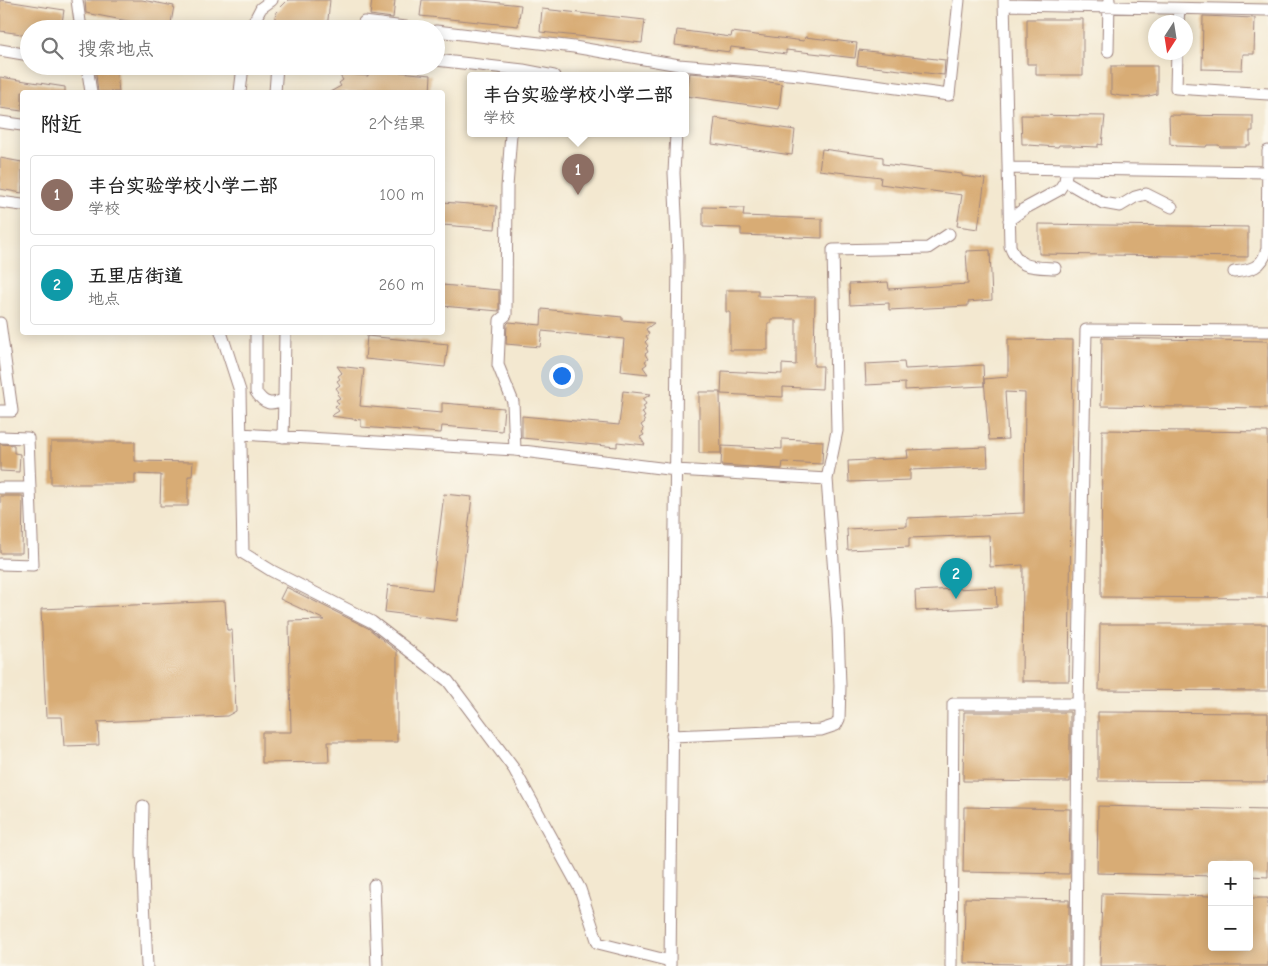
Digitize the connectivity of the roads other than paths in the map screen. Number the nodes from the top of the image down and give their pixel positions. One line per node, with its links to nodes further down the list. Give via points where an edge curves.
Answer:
1 (76, 0): 9 (street)
2 (272, 0): 10 (street, via 260,8)
3 (959, 0): 17 (street, via 948,95 800,75)
4 (1004, 2): 5 (street); 31 (street)
5 (1109, 4): 6 (street); 13 (street)
6 (1179, 8): 7 (street); 8 (street)
7 (1268, 10)
8 (1178, 15)
9 (79, 20)
10 (254, 20)
11 (445, 31): 17 (street, via 574,47)
12 (0, 50): 14 (street)
13 (1108, 50)
14 (20, 53)
15 (1177, 60): 25 (street, via 1176,88)
16 (445, 61): 18 (street)
17 (679, 70)
18 (514, 72)
19 (88, 75): 22 (street)
20 (242, 75): 23 (street)
21 (276, 75): 24 (street)
22 (91, 90)
23 (240, 90)
24 (275, 90)
25 (1268, 94)
26 (0, 122): 27 (street)
27 (20, 125)
28 (511, 137): 53 (street, via 506,315 500,320 498,366 512,402)
29 (676, 137): 54 (street)
30 (1268, 151): 33 (street)
31 (1008, 168): 32 (street); 38 (street)
32 (1068, 169): 33 (street); 34 (street)
33 (1268, 172): 41 (street, via 1265,257 1254,268)
34 (1065, 181): 37 (street, via 1103,204 1120,206 1146,194); 38 (street, via 1059,190)
35 (0, 202): 36 (street)
36 (20, 205)
37 (1172, 207)
38 (1009, 220): 40 (street, via 1014,257 1020,263)
39 (949, 234): 55 (street, via 928,248 832,250 837,430)
40 (1055, 268)
41 (1234, 272)
42 (0, 323): 47 (street)
43 (1268, 331): 59 (street, via 1086,330)
44 (222, 335): 50 (street, via 240,391)
45 (256, 335): 48 (street, via 256,392 267,403 276,404)
46 (285, 335): 48 (street)
47 (1, 340): 49 (street, via 12,411)
48 (284, 399): 51 (street)
49 (0, 411)
50 (241, 434): 51 (street); 63 (street, via 243,554 372,622 448,681 514,768 580,889 598,943)
51 (283, 436): 53 (street)
52 (0, 437): 57 (street, via 28,438)
53 (515, 450): 54 (street)
54 (676, 470): 55 (street); 60 (street)
55 (826, 479): 60 (street, via 838,628 840,686 836,725 821,730)
56 (0, 488): 57 (street)
57 (30, 488): 58 (street, via 33,564)
58 (0, 564)
59 (1078, 704): 66 (street, via 953,704); 67 (street)
60 (672, 736): 63 (street)
61 (143, 806): 64 (street)
62 (374, 885): 65 (street)
63 (670, 963)
64 (147, 966)
65 (377, 966)
66 (951, 966)
67 (1076, 966)

